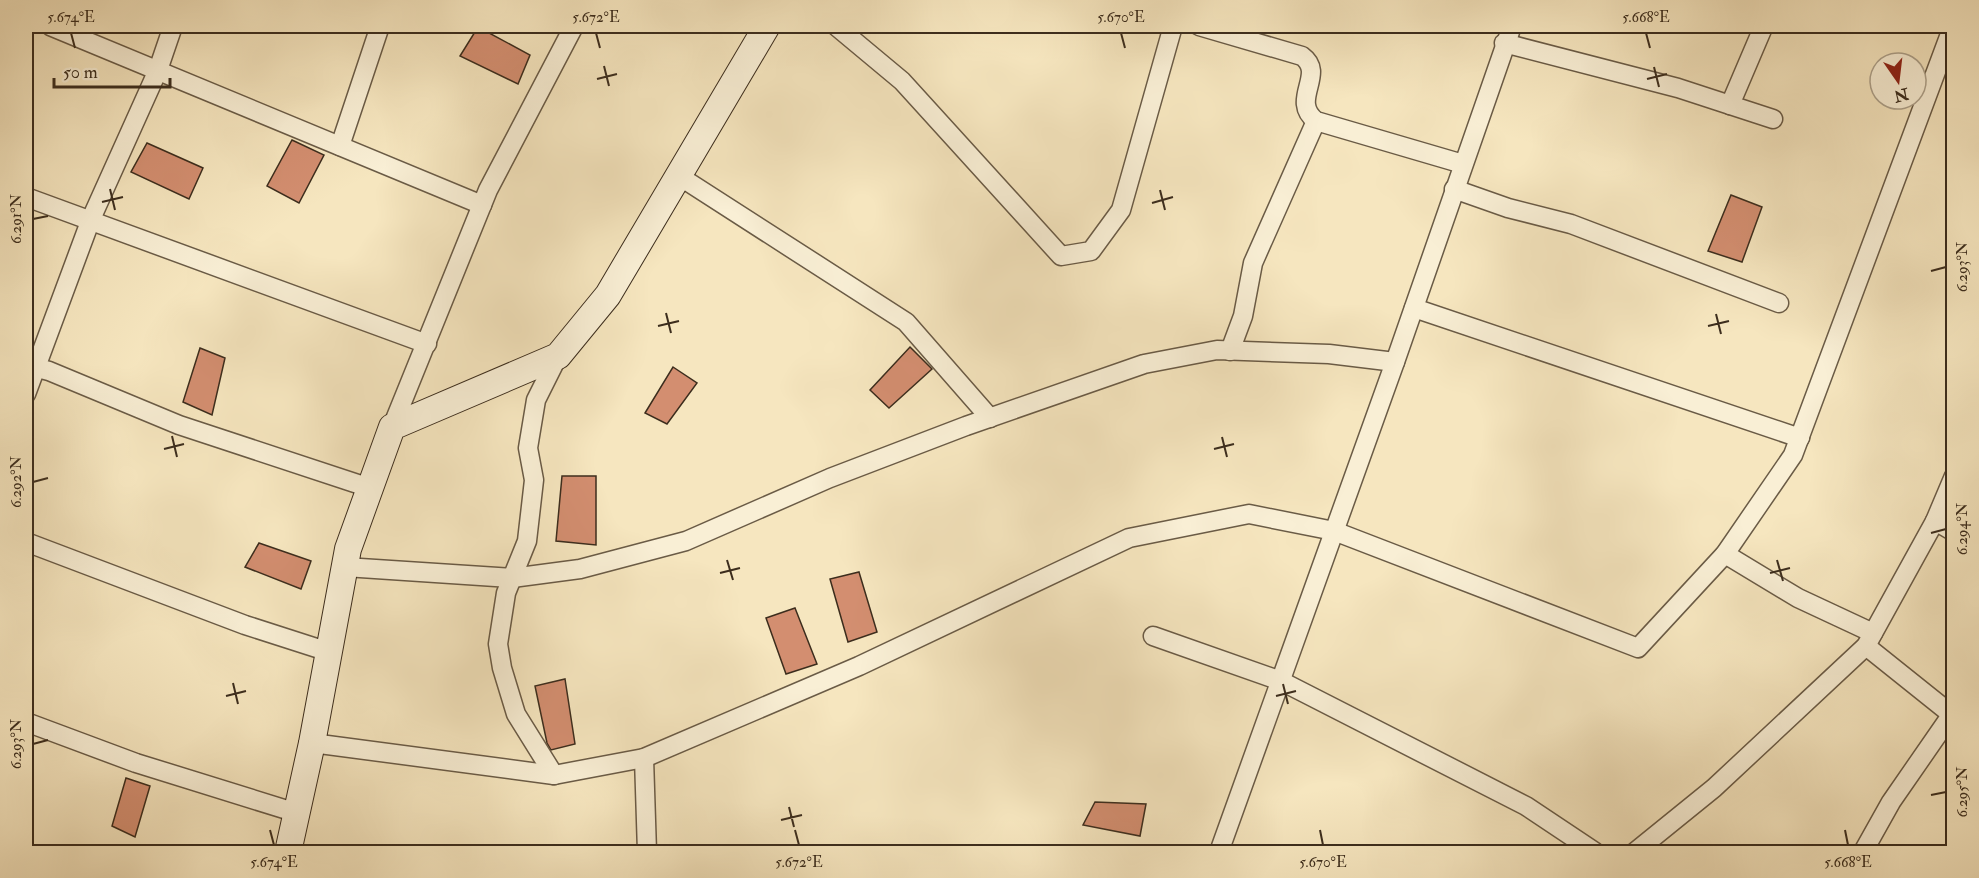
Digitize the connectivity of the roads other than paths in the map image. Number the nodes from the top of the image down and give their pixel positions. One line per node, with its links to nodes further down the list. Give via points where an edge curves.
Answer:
1 (50, 26): 13 (street)
2 (173, 26): 13 (street)
3 (380, 26): 17 (street)
4 (574, 26): 22 (street)
5 (767, 26): 19 (street)
6 (836, 26): 7 (street, via 902,81 1061,256 1091,251 1121,210)
7 (1170, 26)
8 (1199, 26): 16 (street, via 1302,56 1310,62 1305,102 1307,114)
9 (1512, 26): 12 (street)
10 (1761, 26): 14 (street)
11 (1953, 26): 34 (street)
12 (1504, 43): 14 (street); 18 (street)
13 (158, 70): 17 (street); 23 (street)
14 (1730, 105): 15 (street)
15 (1773, 119)
16 (1316, 121): 18 (street); 27 (street, via 1253,263 1243,316)
17 (340, 146): 22 (street)
18 (1463, 164): 20 (street)
19 (679, 176): 28 (street, via 608,295); 32 (street, via 906,322)
20 (1454, 189): 24 (street, via 1571,224); 25 (street)
21 (26, 197): 23 (street)
22 (482, 205): 26 (street)
23 (91, 219): 26 (street); 30 (street)
24 (1779, 303)
25 (1414, 308): 29 (street); 34 (street)
26 (427, 344): 33 (street)
27 (1230, 351): 29 (street, via 1329,354); 32 (street, via 1144,364)
28 (558, 356): 33 (street); 43 (street, via 536,400 528,448 533,501 527,541)
29 (1395, 362): 38 (street)
30 (31, 366): 31 (street); 36 (street, via 180,425)
31 (26, 394)
32 (990, 418): 43 (street, via 830,478 686,541 580,569)
33 (392, 427): 36 (street)
34 (1800, 438): 41 (street, via 1793,455)
35 (1953, 476): 37 (street)
36 (370, 488): 42 (street)
37 (1935, 521): 39 (street); 45 (street)
38 (1334, 531): 41 (street, via 1638,648); 47 (street); 51 (street, via 1249,514 1129,538 859,666)
39 (1953, 532)
40 (26, 542): 46 (street, via 245,625)
41 (1725, 554): 45 (street)
42 (345, 567): 43 (street); 46 (street)
43 (512, 578): 52 (street, via 498,645 502,668 516,714)
44 (1153, 636): 47 (street)
45 (1870, 640): 48 (street); 58 (street, via 1714,788)
46 (329, 651): 50 (street)
47 (1281, 681): 56 (street); 57 (street, via 1526,806)
48 (1952, 712): 59 (street, via 1891,802)
49 (26, 722): 53 (street, via 136,763)
50 (312, 743): 52 (street); 53 (street)
51 (644, 758): 52 (street); 55 (street)
52 (554, 775)
53 (297, 813): 54 (street)
54 (288, 852)
55 (647, 852)
56 (1220, 852)
57 (1594, 852)
58 (1635, 852)
59 (1863, 852)

